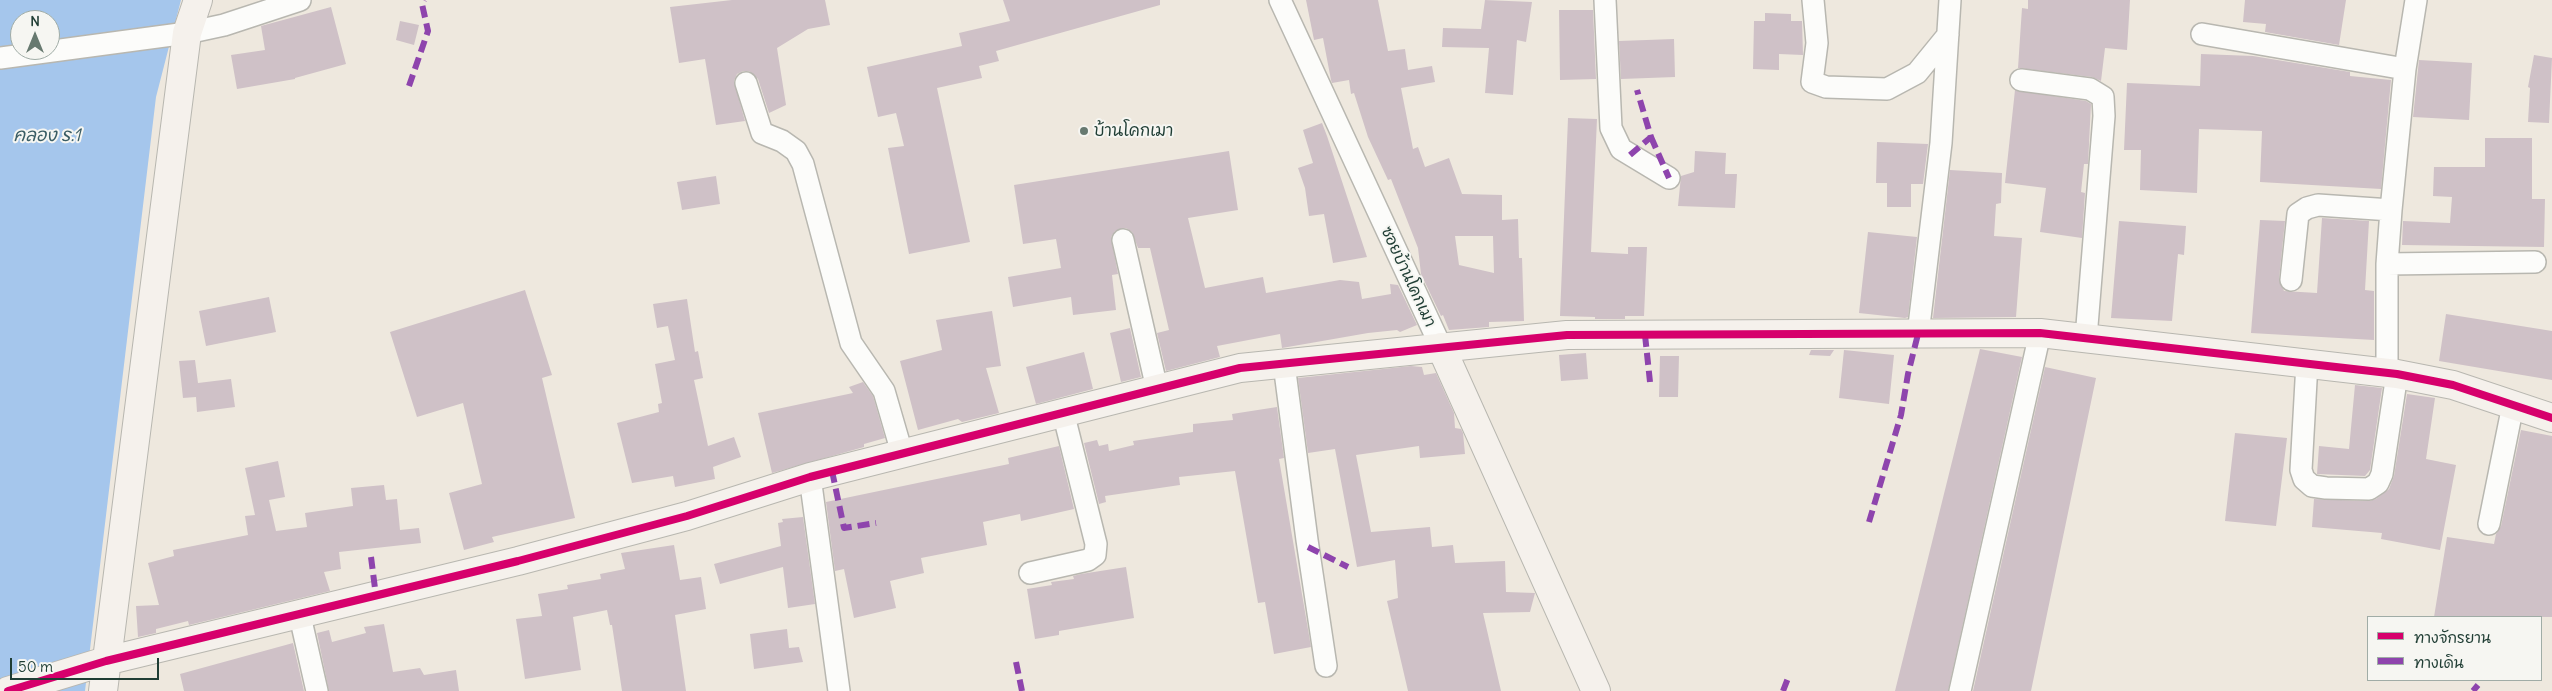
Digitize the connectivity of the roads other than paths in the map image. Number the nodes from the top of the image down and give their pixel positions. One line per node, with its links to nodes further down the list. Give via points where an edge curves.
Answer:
1 (198, 0): 8 (street)
2 (300, 0): 8 (street, via 224,25)
3 (1280, 0): 24 (street, ซอยบ้านโคกเมา)
4 (1605, 0): 15 (street, via 1611,128 1621,150)
5 (1814, 0): 10 (street, via 1817,43 1812,82 1826,87 1887,89 1917,73)
6 (1950, 0): 10 (street)
7 (2416, 0): 12 (street)
8 (187, 33): 11 (street); 37 (street)
9 (2202, 34): 12 (street)
10 (1948, 35): 22 (street, via 1941,143)
11 (0, 58)
12 (2405, 69): 16 (street)
13 (2021, 80): 23 (street, via 2090,89 2103,96)
14 (746, 83): 32 (street, via 762,133 796,151 803,164 851,344 884,391)
15 (1669, 178)
16 (2391, 210): 19 (street); 20 (street, via 2318,205 2298,214)
17 (1123, 240): 28 (street)
18 (2535, 262): 19 (street)
19 (2387, 264): 27 (street)
20 (2291, 280)
21 (2040, 333): 22 (street); 23 (street); 44 (street)
22 (1918, 334): 24 (street, via 1567,335)
23 (2086, 338): 25 (street)
24 (1441, 347): 26 (street); 43 (street, ซอยบ้านโคกเมา)
25 (2307, 363): 27 (street); 27 (street, via 2301,470 2304,479 2312,486 2326,488 2369,490 2378,483 2382,474)
26 (1284, 364): 28 (street, via 1240,368); 38 (street)
27 (2392, 374): 29 (street, via 2453,385)
28 (1157, 389): 30 (street)
29 (2513, 405): 31 (street); 34 (street)
30 (1063, 412): 32 (street); 35 (street, via 1096,544 1095,555 1088,560)
31 (2552, 418)
32 (902, 453): 33 (street)
33 (810, 477): 36 (street, via 687,516); 42 (street)
34 (2489, 524)
35 (1030, 573)
36 (300, 616): 37 (street); 41 (street)
37 (106, 661): 39 (street); 40 (street)
38 (1326, 666)
39 (8, 691)
40 (103, 691)
41 (317, 691)
42 (839, 691)
43 (1596, 691)
44 (1960, 691)

